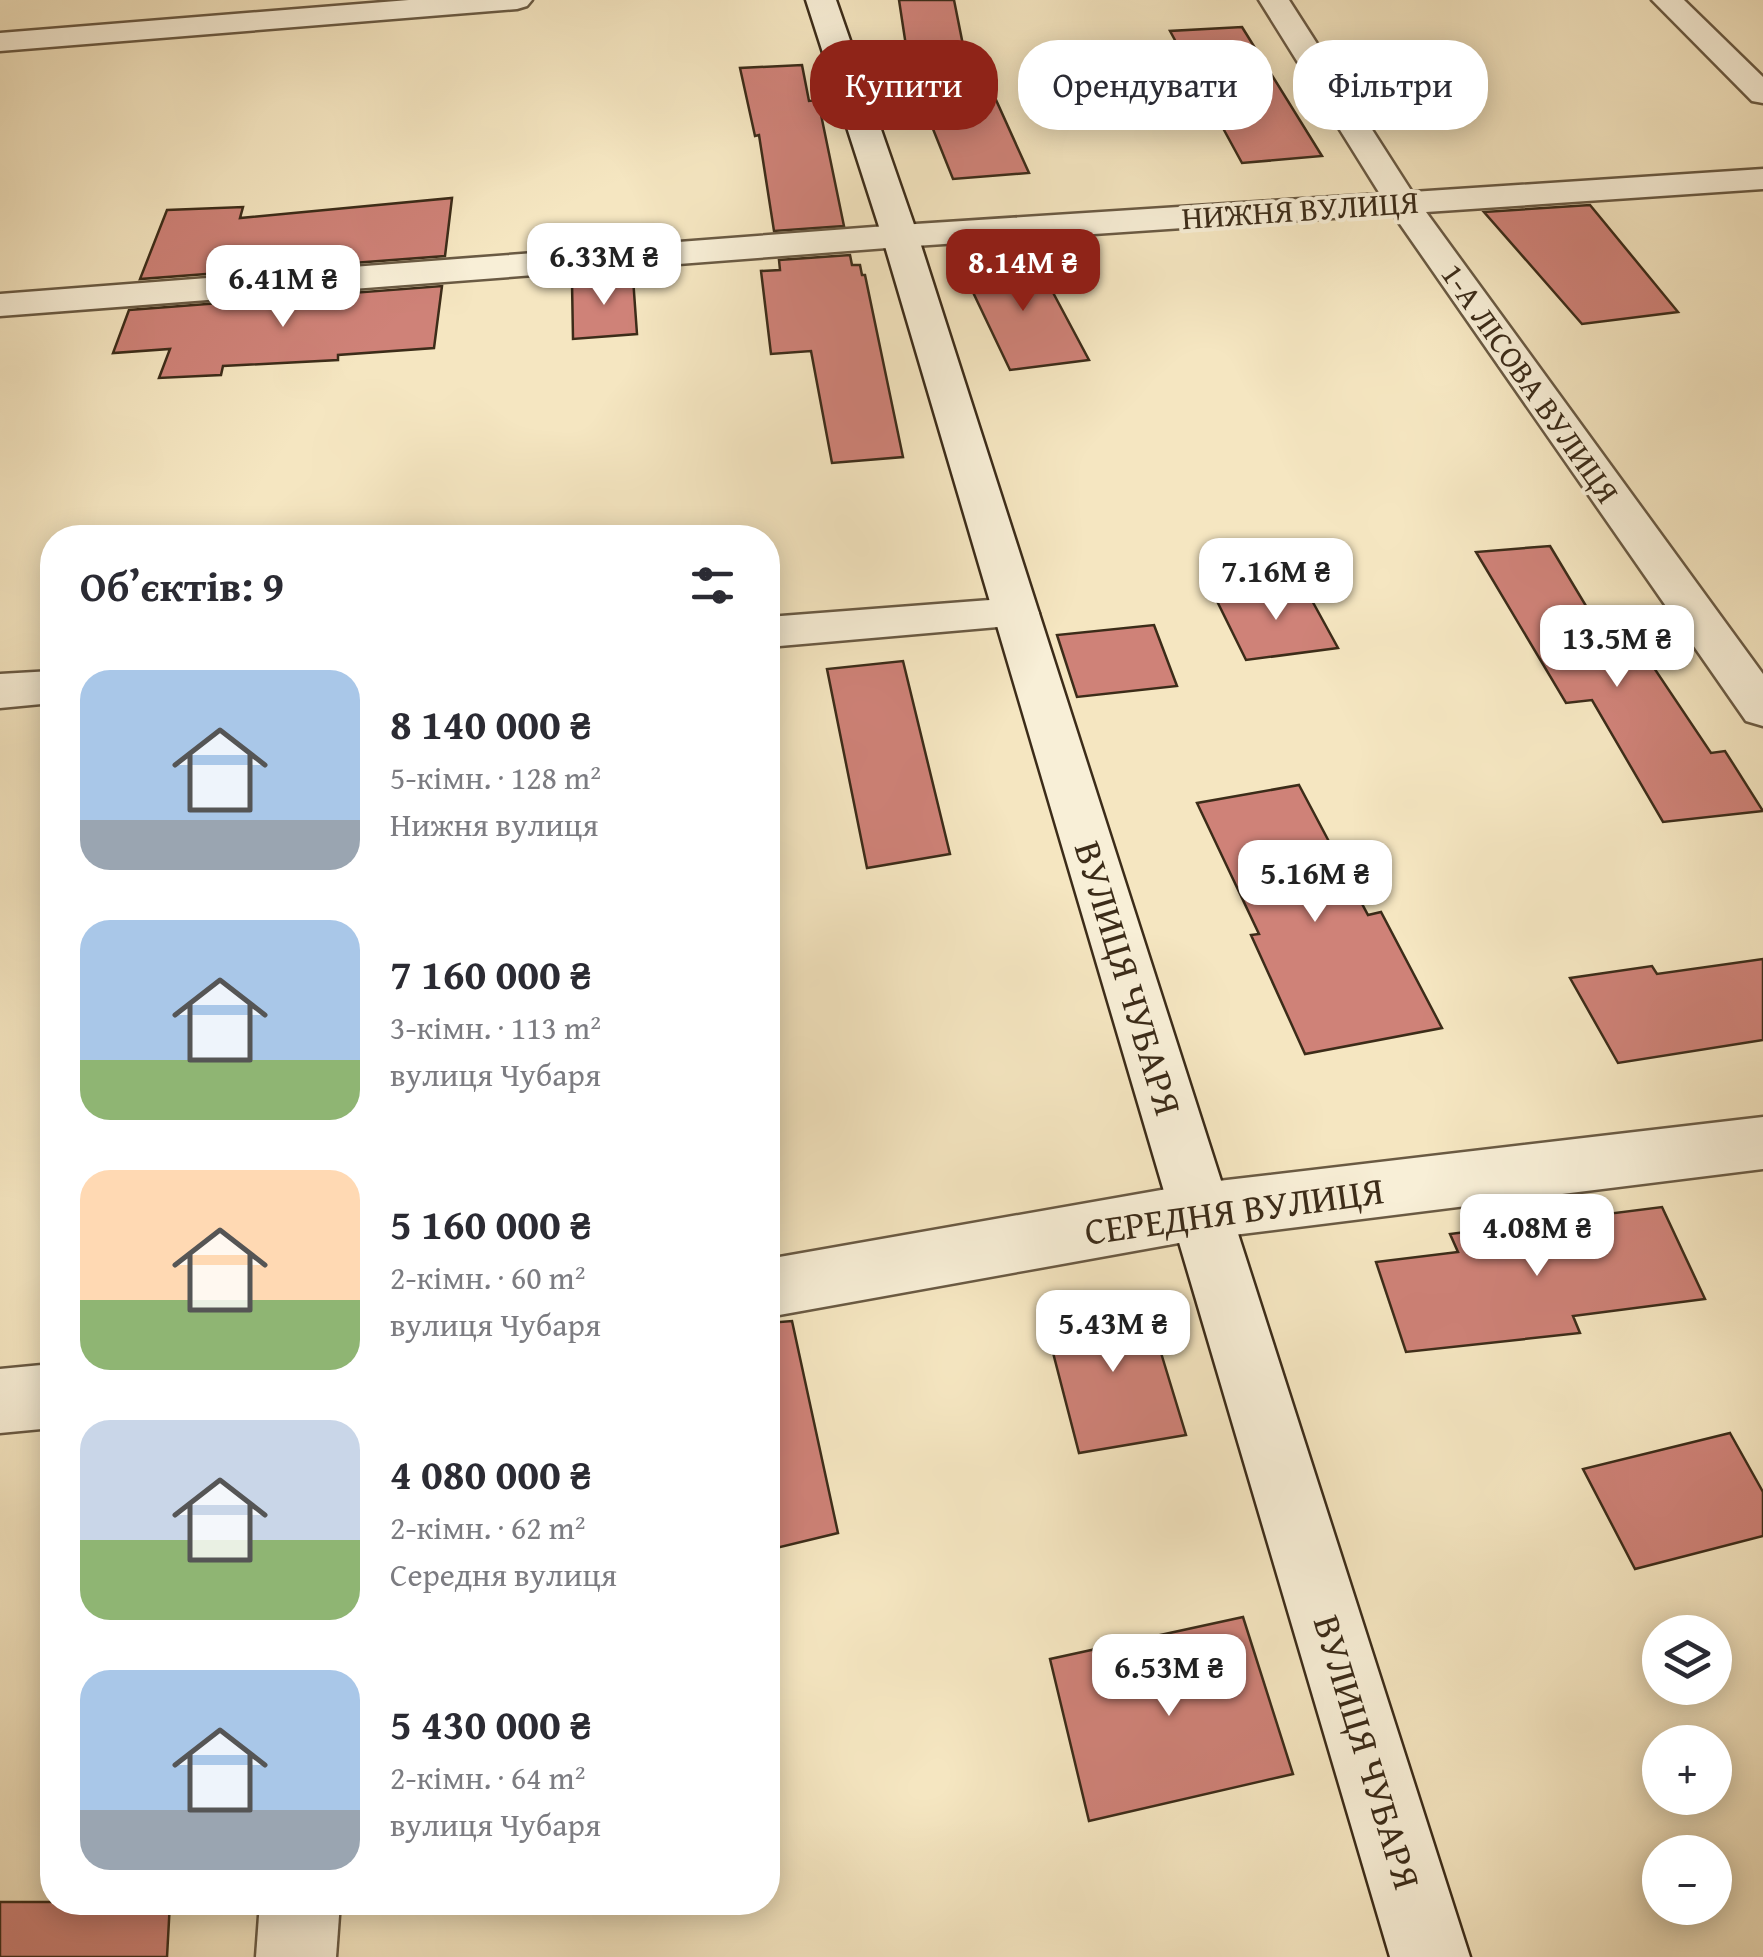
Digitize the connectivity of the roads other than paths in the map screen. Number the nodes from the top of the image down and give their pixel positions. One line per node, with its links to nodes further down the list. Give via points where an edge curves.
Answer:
1 (517, 0): 5 (street)
2 (821, 0): 9 (street, ВУЛИЦЯ ЧУБАРЯ)
3 (1274, 0): 8 (street, 1-А ЛІСОВА ВУЛИЦЯ)
4 (1666, 0): 6 (street)
5 (0, 42)
6 (1763, 94)
7 (1763, 179): 8 (street, НИЖНЯ ВУЛИЦЯ)
8 (1403, 204): 9 (street, НИЖНЯ ВУЛИЦЯ); 15 (street, 1-А ЛІСОВА ВУЛИЦЯ)
9 (900, 236): 10 (street, НИЖНЯ ВУЛИЦЯ); 11 (street, ВУЛИЦЯ ЧУБАРЯ)
10 (0, 305)
11 (1016, 613): 12 (street); 17 (street, ВУЛИЦЯ ЧУБАРЯ)
12 (780, 631)
13 (40, 689): 14 (street)
14 (0, 692)
15 (1763, 709)
16 (1763, 1143): 17 (street, СЕРЕДНЯ ВУЛИЦЯ)
17 (1201, 1211): 18 (street, СЕРЕДНЯ ВУЛИЦЯ); 23 (street, ВУЛИЦЯ ЧУБАРЯ)
18 (780, 1286)
19 (40, 1397): 20 (street)
20 (0, 1402)
21 (299, 1915): 22 (street)
22 (296, 1957)
23 (1430, 1957)

